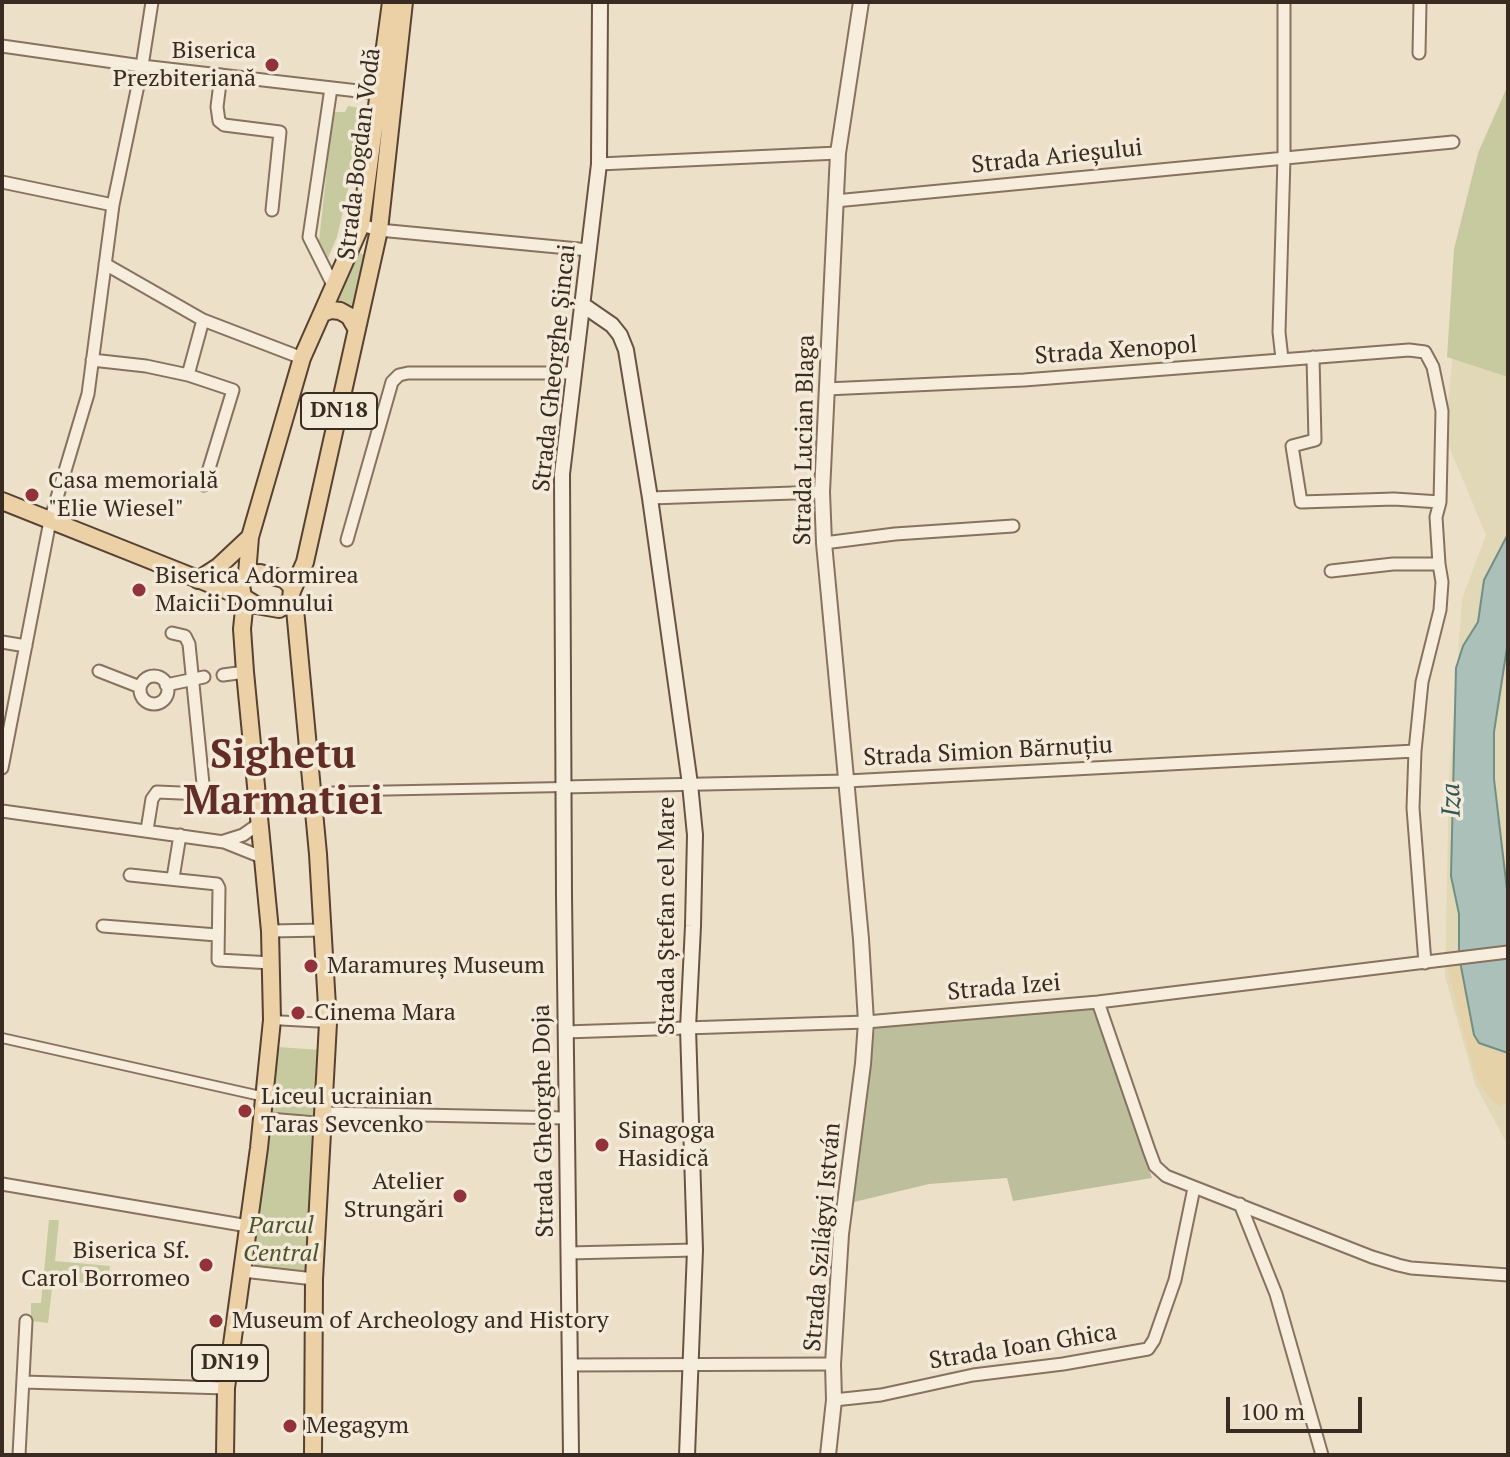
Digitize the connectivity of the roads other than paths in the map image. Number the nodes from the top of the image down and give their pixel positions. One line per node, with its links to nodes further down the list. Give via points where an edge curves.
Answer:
1 (152, 2): 10 (street)
2 (391, 2): 13 (main road, Strada Bogdan Vodă / DN18)
3 (404, 2): 13 (main road, Strada Bogdan Vodă / DN18)
4 (600, 2): 17 (main road, Strada Gheorghe Șincai)
5 (861, 2): 15 (main road, Strada Lucian Blaga)
6 (1284, 2): 16 (street)
7 (1420, 2): 9 (street)
8 (2, 46): 10 (street)
9 (1419, 53)
10 (142, 66): 11 (street); 20 (street)
11 (221, 75): 12 (street); 21 (street, via 219,121 280,132)
12 (331, 88): 13 (street); 26 (street, via 309,237)
13 (386, 95): 22 (main road, Strada Bogdan Vodă / DN18); 23 (main road, Strada Bogdan Vodă / DN18)
14 (1453, 142): 16 (street, Strada Arieșului)
15 (838, 153): 17 (street); 19 (main road, Strada Lucian Blaga)
16 (1284, 158): 19 (street, Strada Arieșului); 33 (street)
17 (599, 164): 24 (main road, Strada Gheorghe Șincai)
18 (2, 182): 20 (street)
19 (835, 201): 37 (main road, Strada Lucian Blaga)
20 (113, 205): 25 (street)
21 (272, 210)
22 (361, 225): 23 (street); 26 (main road, Strada Bogdan Vodă / DN18)
23 (379, 230): 24 (street); 30 (main road, Strada Bogdan Vodă / DN18)
24 (589, 250): 27 (main road, Strada Gheorghe Șincai)
25 (105, 264): 29 (street); 34 (street)
26 (334, 287): 28 (main road, Strada Bogdan Vodă / DN18)
27 (583, 305): 35 (main road, Strada Gheorghe Șincai); 40 (main road, Strada Ștefan cel Mare, via 612,325 626,350)
28 (323, 313): 30 (main road, via 340,311); 32 (main road, Strada Bogdan Vodă / DN18)
29 (203, 320): 32 (street); 36 (street)
30 (356, 328): 52 (main road, Strada Bogdan Vodă / DN18, via 305,562)
31 (1313, 357): 33 (street, Strada Xenopol); 42 (street, Strada Xenopol, via 1425,352 1442,411); 42 (street, via 1315,440 1292,446 1301,502)
32 (302, 358): 45 (main road, DN18)
33 (1282, 359): 37 (street, Strada Xenopol, via 1024,380)
34 (92, 360): 36 (street); 43 (street, via 88,394)
35 (574, 373): 46 (street, via 399,375 392,382); 67 (main road, Strada Gheorghe Șincai, via 562,474)
36 (188, 375): 38 (street, via 233,390)
37 (826, 389): 39 (main road, Strada Lucian Blaga)
38 (204, 485)
39 (822, 492): 40 (street); 47 (main road, Strada Lucian Blaga)
40 (650, 498): 66 (main road, Strada Ștefan cel Mare)
41 (2, 501): 43 (main road)
42 (1440, 502): 48 (street)
43 (50, 521): 51 (main road); 56 (street)
44 (1013, 526): 47 (street)
45 (250, 537): 50 (main road, DN18); 51 (main road)
46 (347, 540)
47 (824, 543): 65 (main road, Strada Lucian Blaga)
48 (1439, 564): 49 (street); 63 (street, via 1440,610 1422,682)
49 (1331, 571)
50 (246, 575): 51 (main road); 52 (main road, via 284,579); 53 (main road, via 241,585)
51 (198, 580): 53 (main road)
52 (292, 596): 53 (main road, via 283,608 274,609); 68 (main road)
53 (244, 598): 58 (main road, DN19)
54 (172, 633): 60 (street, via 185,636)
55 (2, 642): 56 (street)
56 (26, 646): 64 (street)
57 (99, 671): 62 (street)
58 (245, 672): 59 (street); 70 (main road, DN19)
59 (223, 675)
60 (198, 678): 61 (street); 71 (street, via 204,794 157,792)
61 (166, 685): 62 (street, via 153,676); 62 (street, via 166,697 157,704 146,702)
62 (140, 687)
63 (1415, 751): 65 (street, Strada Simion Bărnuțiu); 83 (street, via 1413,808)
64 (2, 768)
65 (847, 781): 66 (street, Strada Simion Bărnuțiu); 86 (main road, Strada Lucian Blaga)
66 (690, 784): 67 (street, Strada Simion Bărnuțiu); 88 (main road, Strada Ștefan cel Mare, via 695,835)
67 (563, 787): 68 (street); 89 (main road, Strada Gheorghe Doja)
68 (313, 798): 70 (street); 78 (main road)
69 (2, 811): 71 (street)
70 (259, 815): 73 (street, via 243,835); 74 (main road, DN19)
71 (147, 830): 72 (street)
72 (180, 835): 73 (street); 76 (street)
73 (224, 842): 74 (street)
74 (264, 858): 79 (main road, DN19)
75 (130, 875): 76 (street)
76 (173, 878): 80 (street, via 217,884)
77 (103, 926): 80 (street)
78 (324, 930): 79 (street); 87 (main road)
79 (270, 931): 82 (main road, DN19)
80 (217, 935): 82 (street, via 218,960)
81 (1508, 952): 83 (street, Strada Izei)
82 (272, 963): 85 (main road, DN19)
83 (1425, 963): 84 (street, Strada Izei)
84 (1098, 1002): 86 (street, Strada Izei); 96 (street, via 1155,1166)
85 (272, 1020): 87 (street); 91 (main road, DN19)
86 (866, 1022): 88 (street, Strada Izei); 106 (main road, Strada Szilágyi István, via 841,1234)
87 (328, 1023): 93 (main road)
88 (688, 1028): 89 (street, Strada Izei); 99 (main road, Strada Ștefan cel Mare)
89 (565, 1032): 94 (main road, Strada Gheorghe Doja)
90 (2, 1038): 91 (street)
91 (265, 1097): 92 (main road, DN19)
92 (262, 1117): 93 (street); 98 (main road, DN19)
93 (322, 1118): 94 (street); 103 (main road)
94 (566, 1118): 100 (main road, Strada Gheorghe Doja)
95 (2, 1184): 98 (street)
96 (1194, 1188): 97 (street); 110 (street, Strada Ioan Ghica, via 1175,1280 1148,1349)
97 (1240, 1204): 102 (street, via 1398,1265); 117 (street, via 1273,1284)
98 (248, 1226): 101 (main road, DN19)
99 (695, 1250): 100 (street); 105 (main road, Strada Ștefan cel Mare)
100 (568, 1253): 107 (main road, Strada Gheorghe Doja)
101 (243, 1271): 103 (street); 109 (main road, DN19)
102 (1508, 1275)
103 (314, 1279): 113 (main road)
104 (26, 1321): 108 (street)
105 (690, 1364): 106 (street); 107 (street); 115 (main road, Strada Ștefan cel Mare)
106 (833, 1364): 110 (main road, Strada Szilágyi István)
107 (570, 1365): 114 (main road, Strada Gheorghe Doja)
108 (23, 1382): 109 (street); 111 (street)
109 (226, 1388): 112 (main road, DN19)
110 (834, 1400): 116 (main road, Strada Szilágyi István)
111 (19, 1455)
112 (225, 1455)
113 (313, 1455)
114 (571, 1455)
115 (687, 1455)
116 (828, 1455)
117 (1322, 1455)

